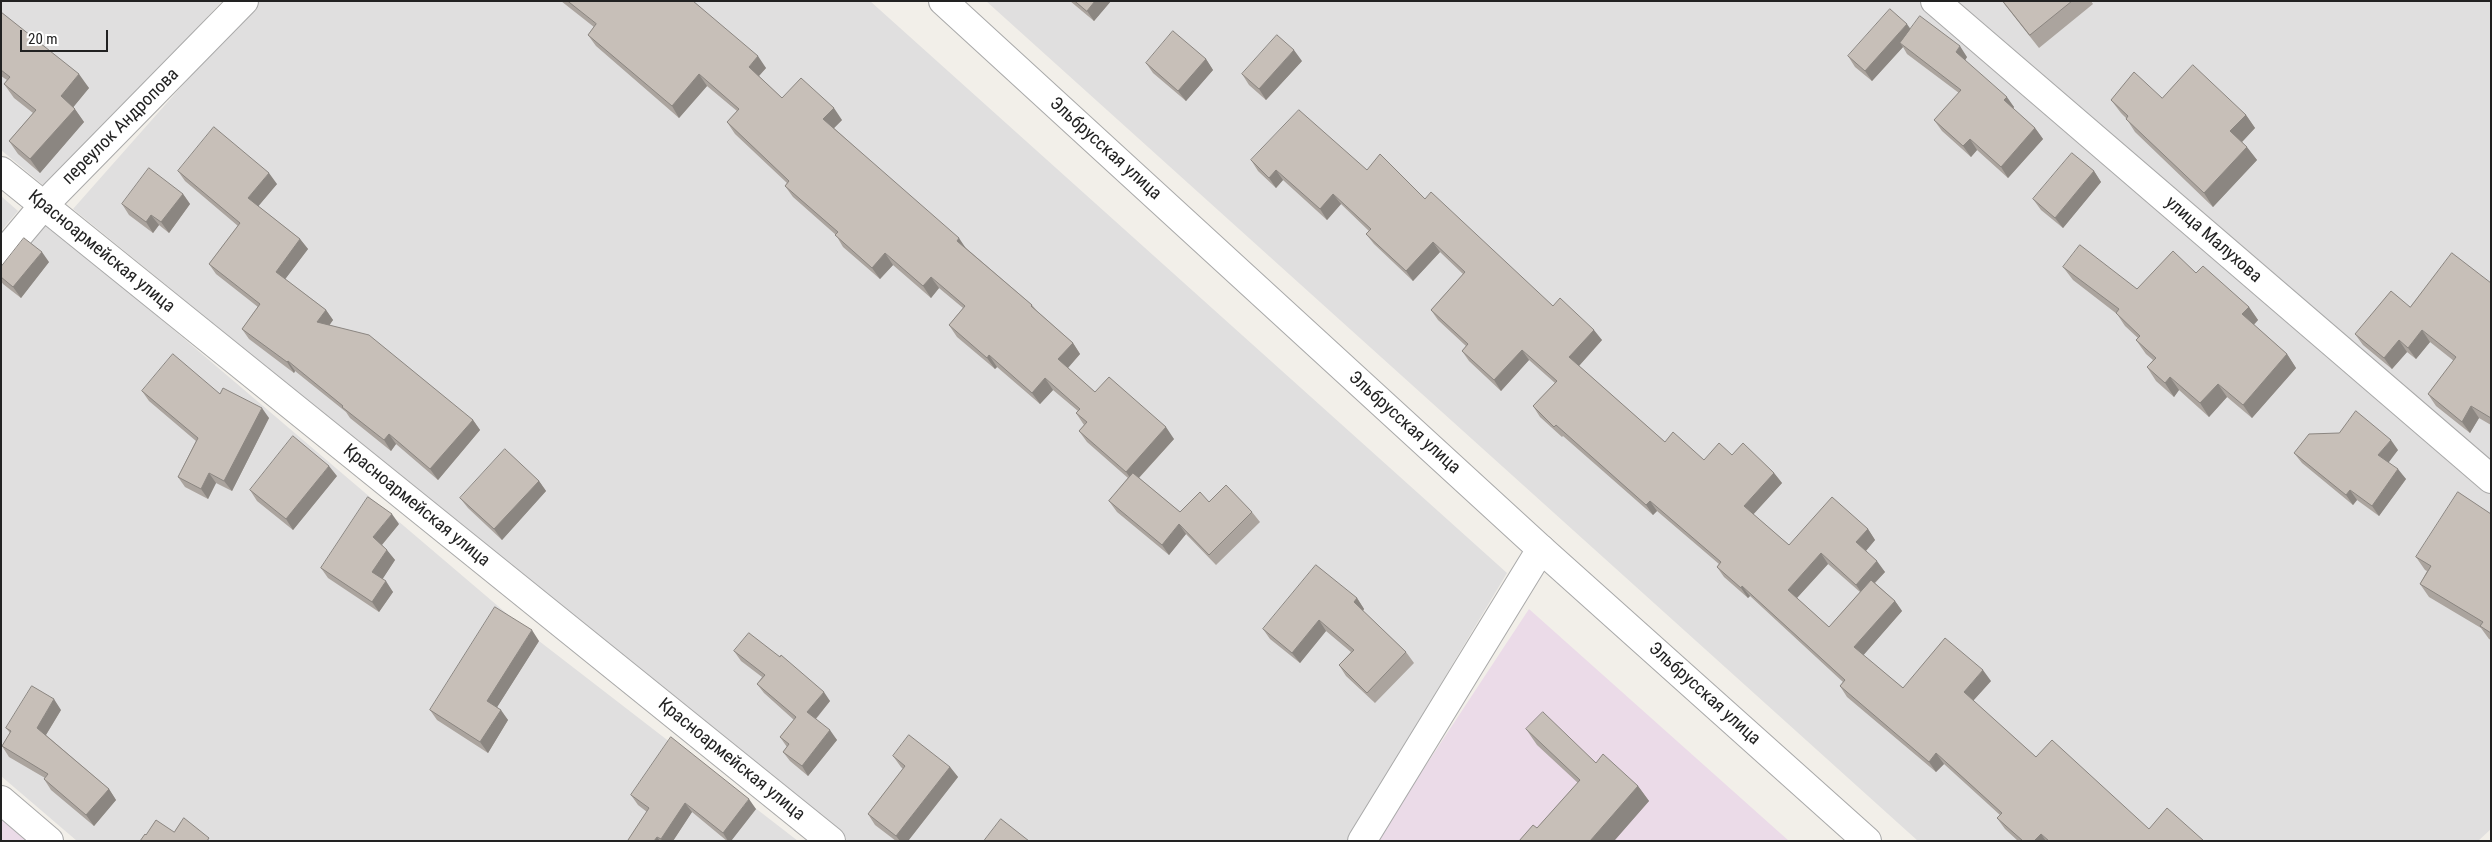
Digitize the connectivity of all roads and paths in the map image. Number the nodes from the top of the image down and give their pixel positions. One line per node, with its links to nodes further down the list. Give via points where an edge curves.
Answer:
1 (244, 1): 5 (street, переулок Андропова)
2 (943, 1): 8 (street, Эльбрусская улица)
3 (1935, 1): 7 (street, улица Малухова)
4 (1, 171): 5 (street, Красноармейская улица)
5 (44, 206): 6 (street, переулок Андропова); 11 (street, Красноармейская улица)
6 (1, 256)
7 (2491, 479)
8 (1541, 549): 12 (street); 13 (street, Эльбрусская улица)
9 (1, 800): 10 (street)
10 (49, 841)
11 (831, 841)
12 (1362, 841)
13 (1867, 841)

